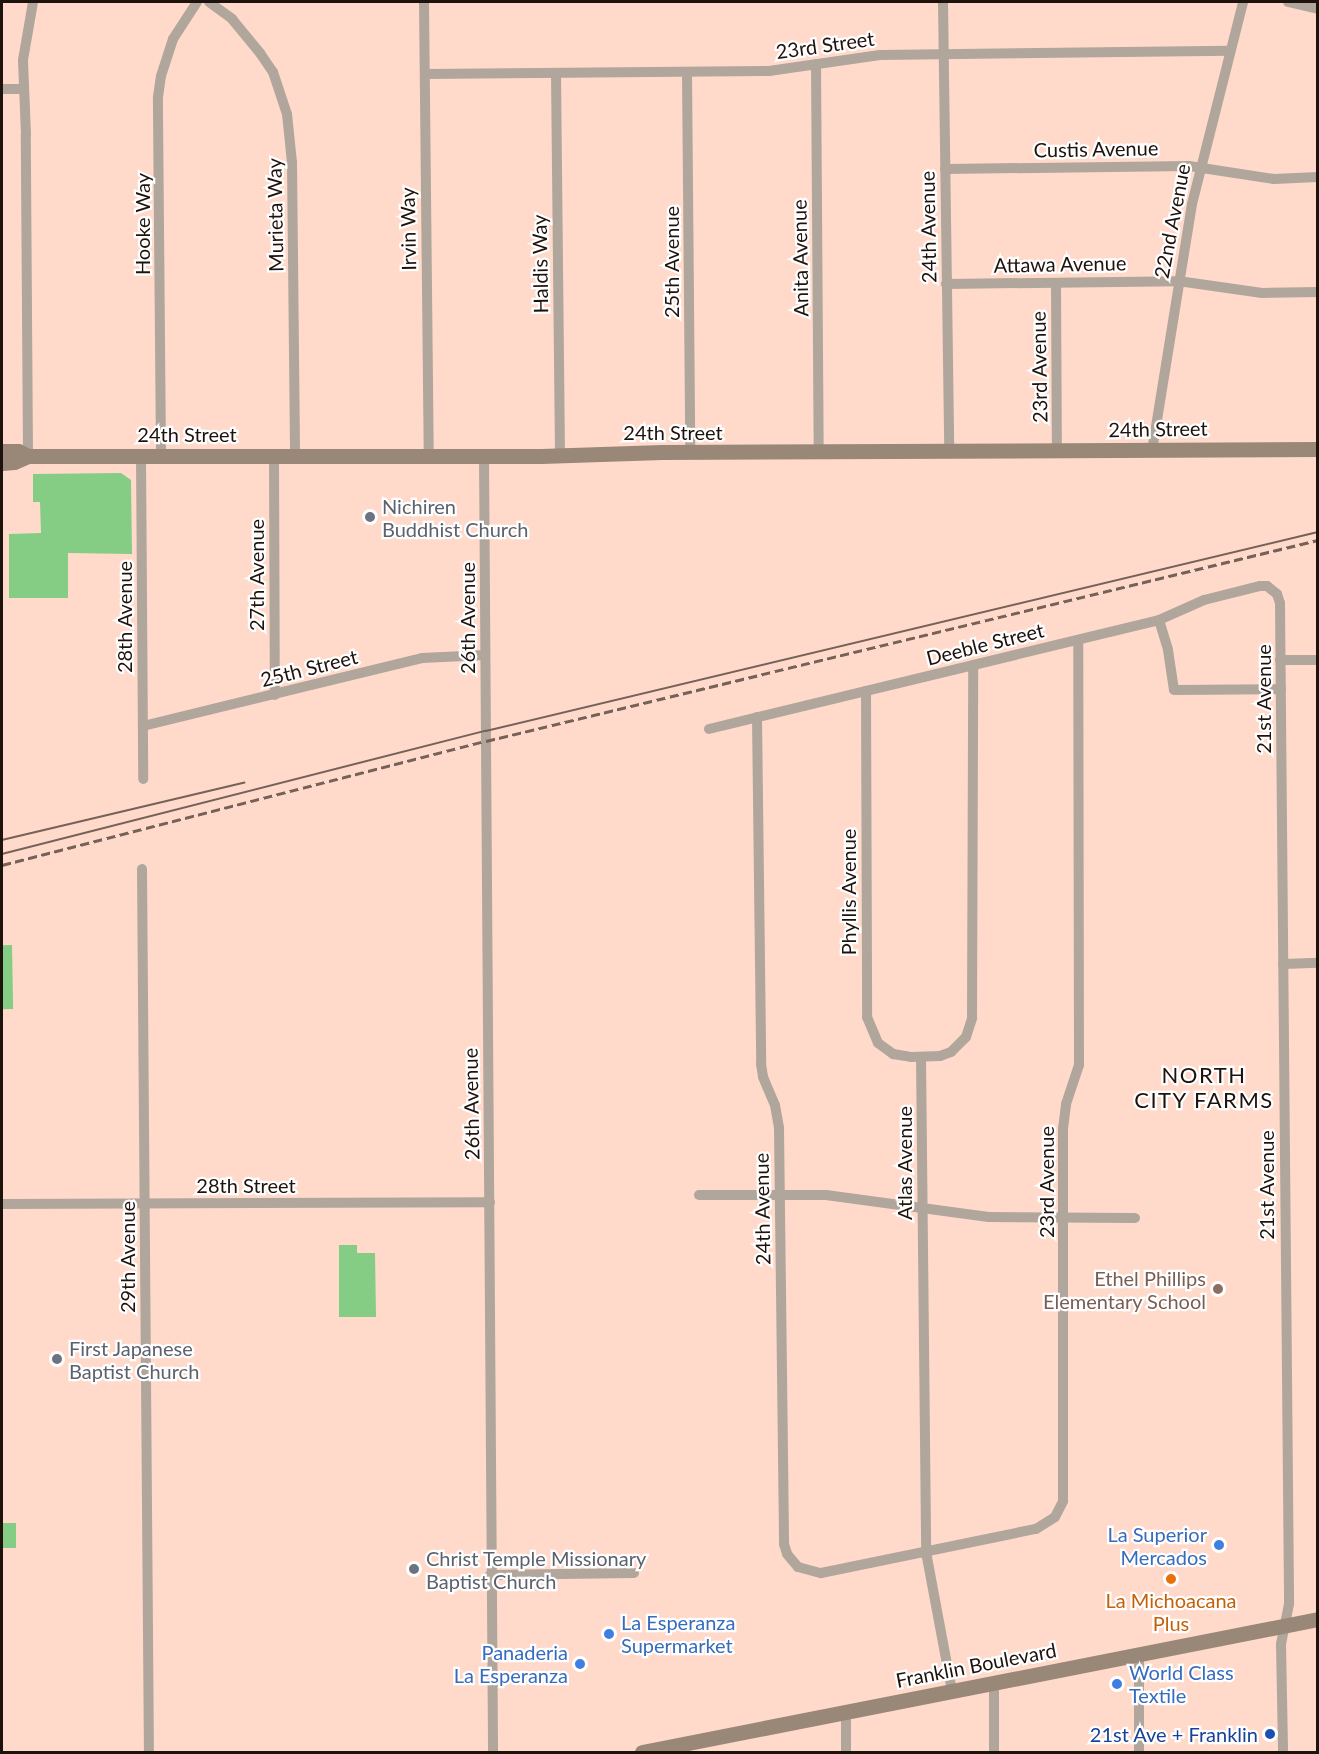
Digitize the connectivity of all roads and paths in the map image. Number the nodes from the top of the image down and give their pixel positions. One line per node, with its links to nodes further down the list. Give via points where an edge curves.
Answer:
1 (33, 2): 16 (street, via 23,60)
2 (197, 2): 31 (street, Hooke Way, via 173,39 158,97)
3 (209, 2): 37 (street, Murieta Way, via 232,19 260,53 273,72 287,114 292,162)
4 (424, 2): 14 (street, Irvin Way)
5 (943, 2): 10 (street, 24th Avenue)
6 (1243, 2): 9 (street, 22nd Avenue)
7 (1288, 2): 8 (street)
8 (1317, 9)
9 (1230, 51): 10 (street, 23rd Street); 17 (street, 22nd Avenue)
10 (943, 54): 11 (street, 23rd Street, via 872,56); 18 (street, 24th Avenue)
11 (816, 64): 12 (street, 23rd Street, via 769,71); 27 (street, Anita Avenue)
12 (687, 72): 13 (street, 23rd Street); 30 (street, 25th Avenue)
13 (556, 73): 14 (street, 23rd Street); 34 (street, Haldis Way)
14 (424, 74): 38 (street, Irvin Way)
15 (2, 89): 16 (street)
16 (23, 90): 35 (street)
17 (1201, 167): 18 (street, Custis Avenue); 19 (street, Custis Avenue, via 1274,179); 20 (street, 22nd Avenue)
18 (945, 169): 22 (street, 24th Avenue)
19 (1317, 177)
20 (1178, 281): 21 (street, Attawa Avenue); 23 (street, Attawa Avenue, via 1262,293); 26 (street, 22nd Avenue)
21 (1056, 283): 22 (street, Attawa Avenue); 29 (street, 23rd Avenue)
22 (946, 284): 28 (street, 24th Avenue)
23 (1317, 292)
24 (1317, 449): 26 (street, 24th Street)
25 (2, 451): 35 (street, 24th Street, via 18,451)
26 (1152, 451): 29 (street, 24th Street)
27 (819, 452): 28 (street, 24th Street); 30 (street, 24th Street)
28 (949, 452): 29 (street, 24th Street)
29 (1057, 452)
30 (690, 453): 34 (street, 24th Street)
31 (161, 455): 32 (street, 24th Street); 36 (street, 24th Street)
32 (274, 455): 37 (street, 24th Street); 49 (street, 27th Avenue)
33 (484, 455): 34 (street, 24th Street); 38 (street, 24th Street); 43 (street, 26th Avenue)
34 (560, 455)
35 (28, 456): 36 (street, 24th Street); 39 (street, 24th Street)
36 (141, 456): 51 (street, 28th Avenue)
37 (294, 456): 38 (street, 24th Street)
38 (429, 456)
39 (2, 463)
40 (1267, 586): 41 (street, Deeble Street, via 1204,600); 44 (street, 21st Avenue, via 1280,600)
41 (1159, 620): 42 (street, Deeble Street); 47 (street, via 1174,690)
42 (1077, 640): 46 (street, Deeble Street); 65 (street, 23rd Avenue, via 1079,1065 1063,1118)
43 (485, 655): 49 (street, 25th Street, via 422,658); 60 (street, 26th Avenue)
44 (1280, 660): 45 (street); 47 (street, 21st Avenue)
45 (1317, 660)
46 (973, 665): 48 (street, Deeble Street); 57 (street, via 972,1018 966,1038 958,1046 940,1056)
47 (1281, 689): 55 (street, 21st Avenue)
48 (866, 691): 50 (street, Deeble Street); 57 (street, Phyllis Avenue, via 867,1017 872,1035 885,1049 899,1056)
49 (275, 695): 51 (street, 25th Street)
50 (758, 717): 52 (street, Deeble Street); 59 (street, 24th Avenue, via 761,1065 778,1118)
51 (143, 726): 53 (street, 28th Avenue)
52 (709, 729)
53 (143, 779)
54 (142, 870): 61 (street, 29th Avenue)
55 (1283, 963): 56 (street); 70 (street, 21st Avenue, via 1289,1604)
56 (1317, 963)
57 (921, 1058): 63 (street, Atlas Avenue)
58 (699, 1195): 59 (street)
59 (780, 1195): 63 (street, via 854,1197); 66 (street, 24th Avenue, via 787,1554 804,1570 821,1573)
60 (490, 1202): 61 (street, 28th Street); 68 (street, 26th Avenue)
61 (145, 1203): 62 (street, 28th Street); 76 (street, 29th Avenue)
62 (2, 1204)
63 (922, 1208): 65 (street, via 989,1217); 66 (street, Atlas Avenue)
64 (1135, 1218): 65 (street)
65 (1063, 1219): 66 (street, 23rd Avenue, via 1065,1493 1060,1509 1036,1529)
66 (926, 1552): 73 (street, Atlas Avenue)
67 (634, 1573): 68 (street)
68 (490, 1575): 77 (street, 26th Avenue)
69 (1317, 1619): 70 (street, Franklin Boulevard)
70 (1286, 1625): 71 (street, Franklin Boulevard); 82 (street, 21st Avenue, via 1281,1644)
71 (1139, 1654): 72 (street, Franklin Boulevard); 81 (street)
72 (994, 1683): 73 (street, Franklin Boulevard); 80 (street)
73 (952, 1691): 74 (street, Franklin Boulevard)
74 (846, 1712): 75 (street, Franklin Boulevard); 79 (street)
75 (696, 1747): 78 (street, Franklin Boulevard)
76 (149, 1752)
77 (494, 1752)
78 (642, 1752)
79 (846, 1752)
80 (994, 1752)
81 (1139, 1752)
82 (1283, 1752)

